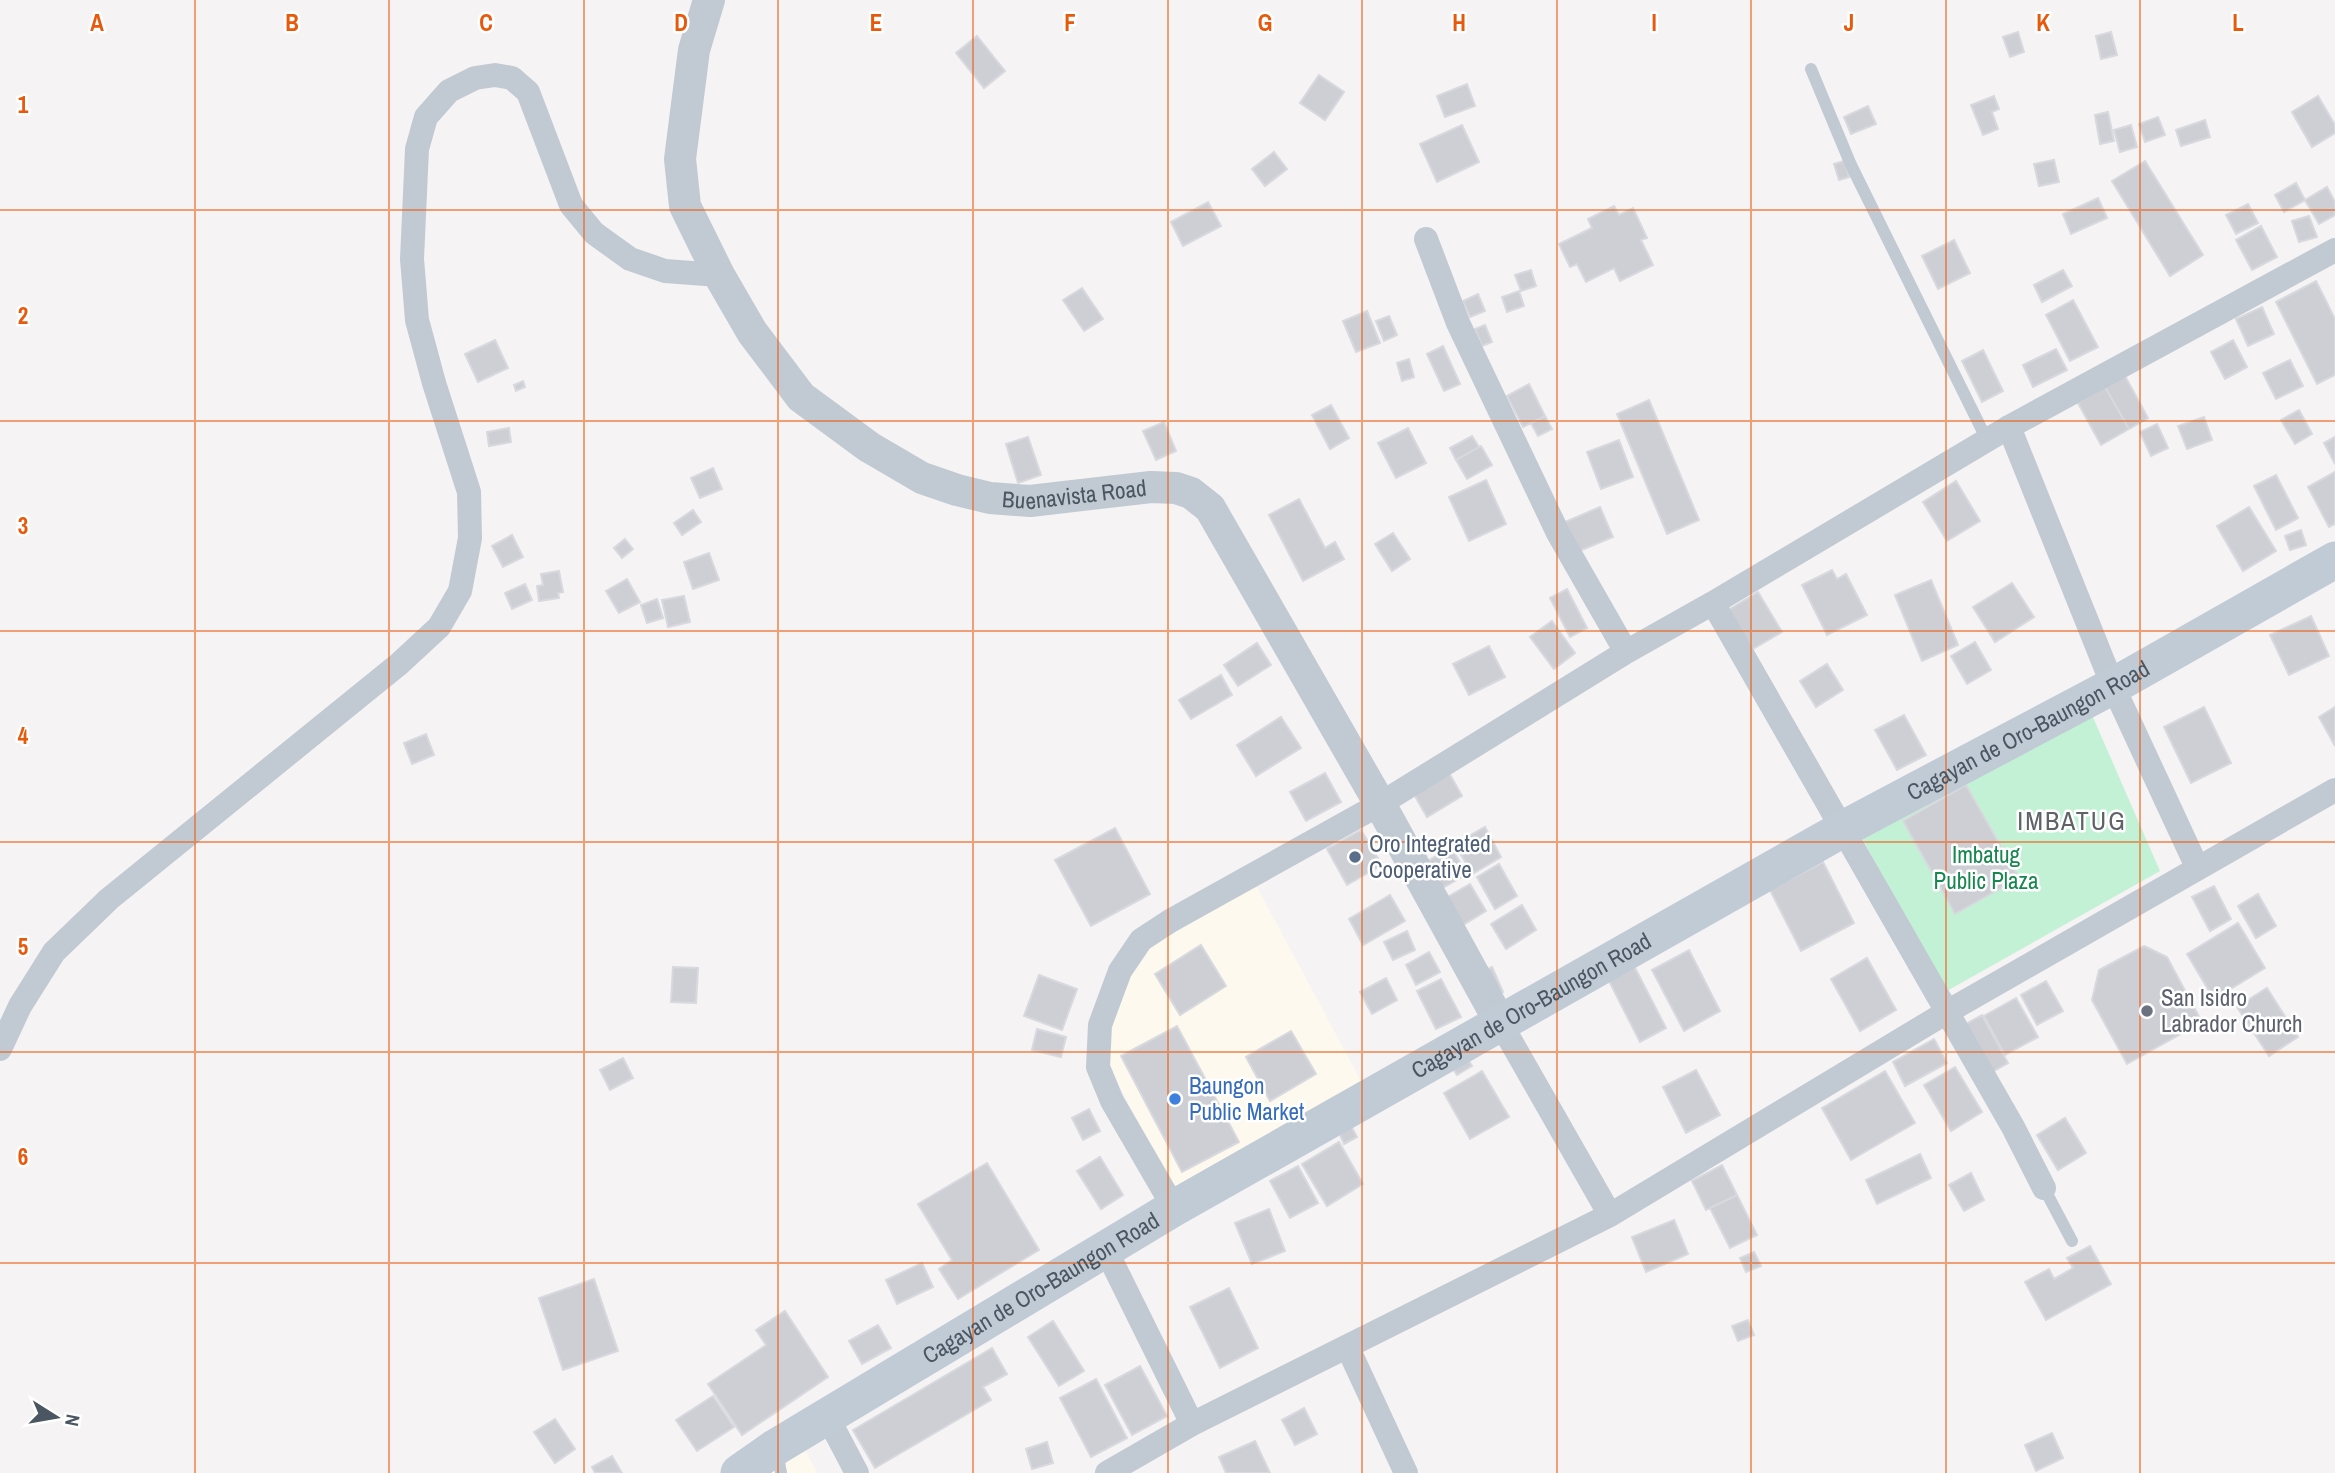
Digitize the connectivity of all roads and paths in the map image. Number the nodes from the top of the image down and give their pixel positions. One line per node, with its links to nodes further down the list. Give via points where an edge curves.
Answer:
1 (709, 0): 5 (street, Buenavista Road, via 694,50 680,159 685,206)
2 (1811, 69): 7 (lane, via 1850,166)
3 (1426, 239): 10 (street, via 1458,323 1558,533)
4 (2335, 250): 6 (street)
5 (719, 275): 13 (street, Buenavista Road, via 752,332 801,397 869,447 922,478 990,498 1030,501 1176,488 1210,508); 18 (street, via 664,271 630,258 594,233 571,205 528,92 512,78 475,78 449,91 426,117 417,149 412,259 417,320 469,492 470,538 460,591 439,626 399,664 109,899 54,951)
6 (2009, 426): 7 (street); 11 (street)
7 (1987, 440): 9 (street)
8 (2335, 560): 11 (main road, Cagayan de Oro-Baungon Road)
9 (1713, 603): 10 (street); 14 (street)
10 (1626, 652): 13 (street)
11 (2113, 686): 14 (main road, Cagayan de Oro-Baungon Road); 15 (street)
12 (2335, 790): 15 (street)
13 (1380, 804): 17 (street, Buenavista Road); 20 (street, via 1170,921 1141,940 1120,971 1100,1025 1098,1067 1112,1101)
14 (1843, 829): 16 (street); 17 (main road, Cagayan de Oro-Baungon Road)
15 (2197, 867): 16 (street)
16 (1947, 1012): 19 (street); 21 (street)
17 (1501, 1024): 20 (main road, Cagayan de Oro-Baungon Road); 21 (street)
18 (0, 1049)
19 (2044, 1188): 22 (lane)
20 (1174, 1208): 23 (main road, Cagayan de Oro-Baungon Road)
21 (1610, 1214): 24 (street)
22 (2072, 1241)
23 (1104, 1248): 25 (main road, Cagayan de Oro-Baungon Road); 26 (street)
24 (1348, 1348): 26 (street); 31 (street)
25 (827, 1416): 27 (main road, Cagayan de Oro-Baungon Road); 29 (street)
26 (1192, 1424): 30 (street)
27 (778, 1460): 28 (main road, Cagayan de Oro-Baungon Road)
28 (739, 1473)
29 (857, 1473)
30 (1107, 1473)
31 (1406, 1473)

